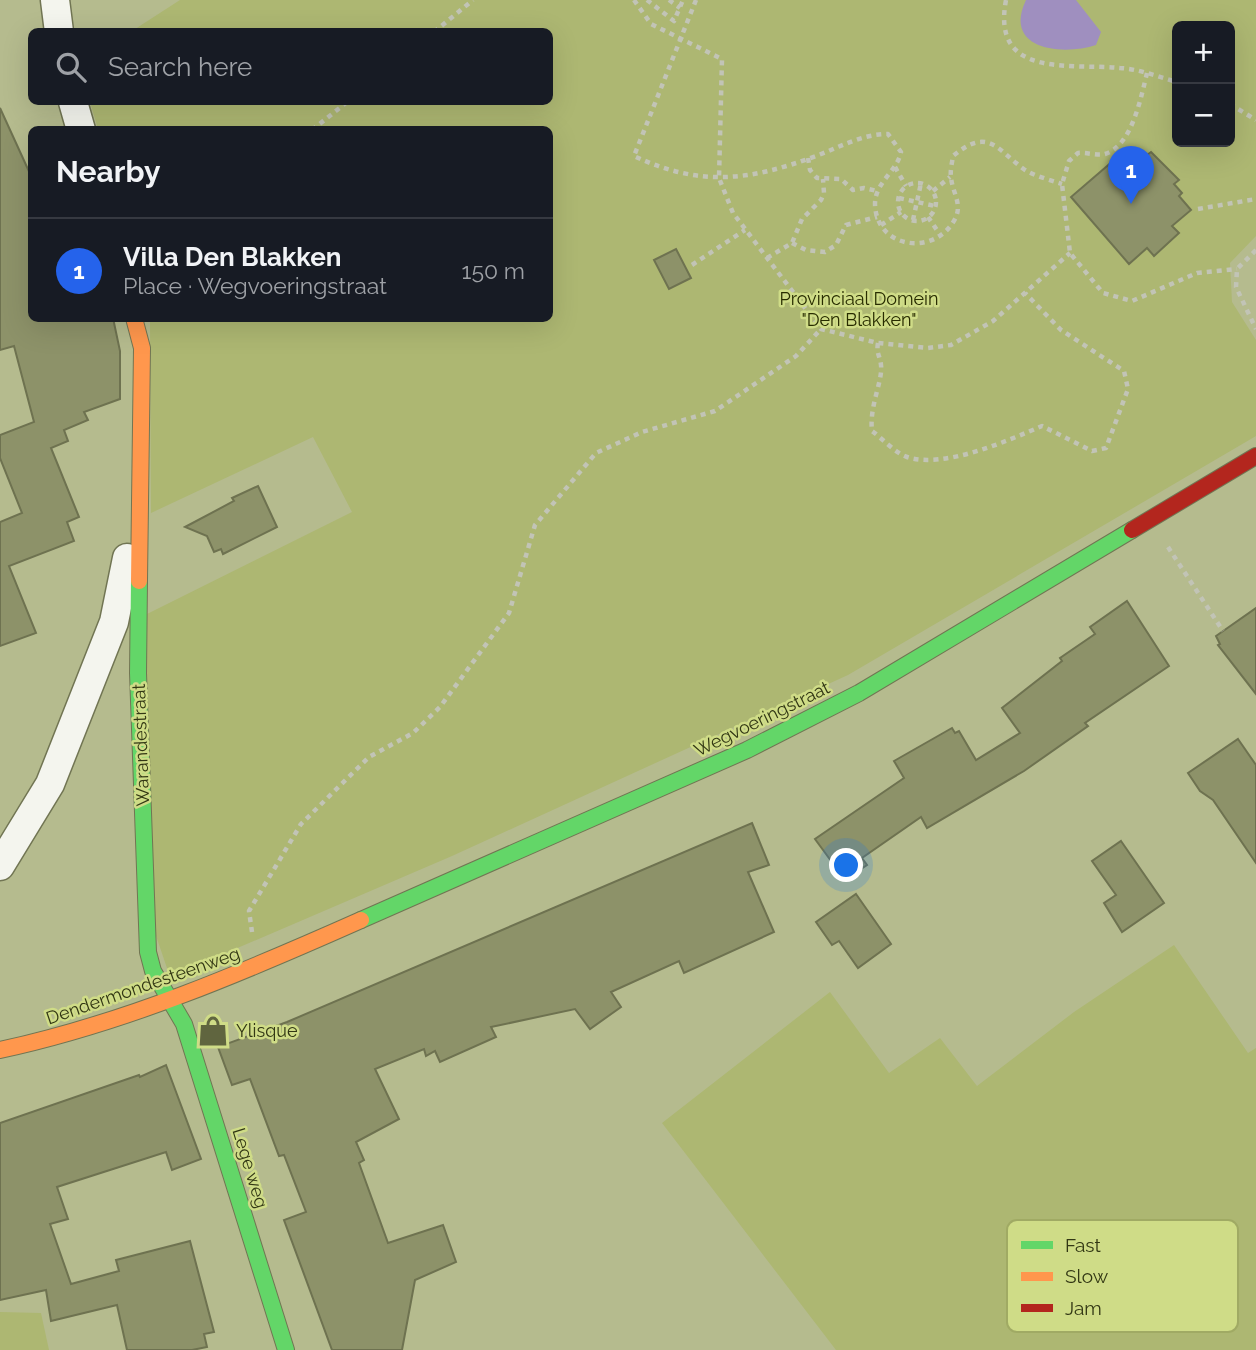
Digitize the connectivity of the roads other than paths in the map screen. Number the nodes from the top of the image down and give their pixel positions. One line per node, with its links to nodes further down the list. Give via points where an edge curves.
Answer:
1 (55, 0): 2 (street)
2 (58, 28)
3 (74, 105): 4 (street)
4 (80, 126)
5 (135, 322): 7 (main road, Warandestraat, via 142,348)
6 (1256, 456): 9 (main road, Wegvoeringstraat, via 859,693 505,859)
7 (142, 483): 8 (street, Warandestraat, via 114,622 50,784); 10 (main road, Warandestraat, via 138,673 148,952 153,971)
8 (0, 866)
9 (258, 966): 10 (main road, Dendermondesteenweg)
10 (172, 1000): 11 (main road, Dendermondesteenweg, via 69,1035); 12 (main road, Lege weg, via 184,1024)
11 (0, 1050)
12 (286, 1350)

